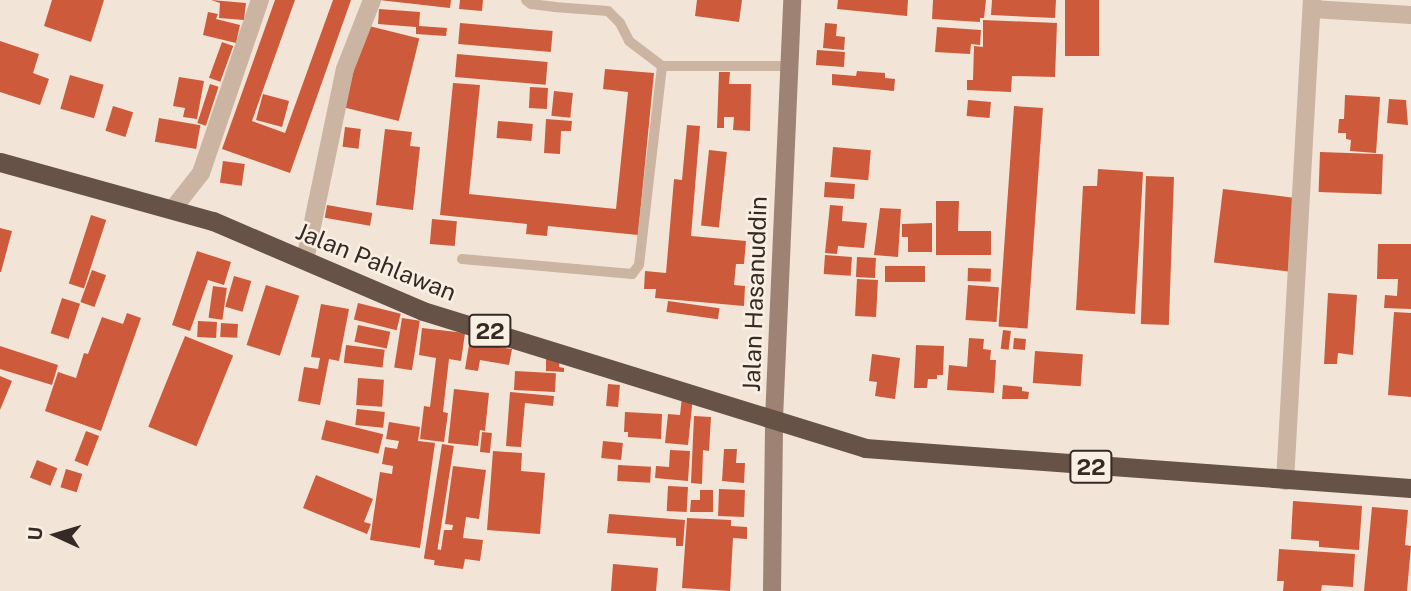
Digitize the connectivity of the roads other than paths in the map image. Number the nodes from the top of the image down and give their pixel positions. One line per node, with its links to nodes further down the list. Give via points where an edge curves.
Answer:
1 (260, 0): 10 (street, via 201,173)
2 (372, 0): 12 (street, via 345,69)
3 (526, 0): 7 (lane, via 542,6 608,11 629,41)
4 (792, 0): 8 (main road, Jalan Hasanuddin)
5 (1312, 4): 6 (street); 14 (street)
6 (1411, 15)
7 (662, 66): 8 (lane); 11 (lane, via 639,265 634,272 625,275)
8 (789, 66): 13 (main road, Jalan Hasanuddin)
9 (0, 162): 10 (highway, Jalan Pahlawan / 22)
10 (179, 212): 12 (highway, Jalan Pahlawan / 22, via 214,221)
11 (462, 259)
12 (305, 260): 13 (highway, Jalan Pahlawan / 22, via 423,311)
13 (774, 419): 14 (highway, 22, via 865,448); 16 (main road, Jalan Hasanuddin)
14 (1285, 481): 15 (highway, 22)
15 (1411, 488)
16 (772, 591)

